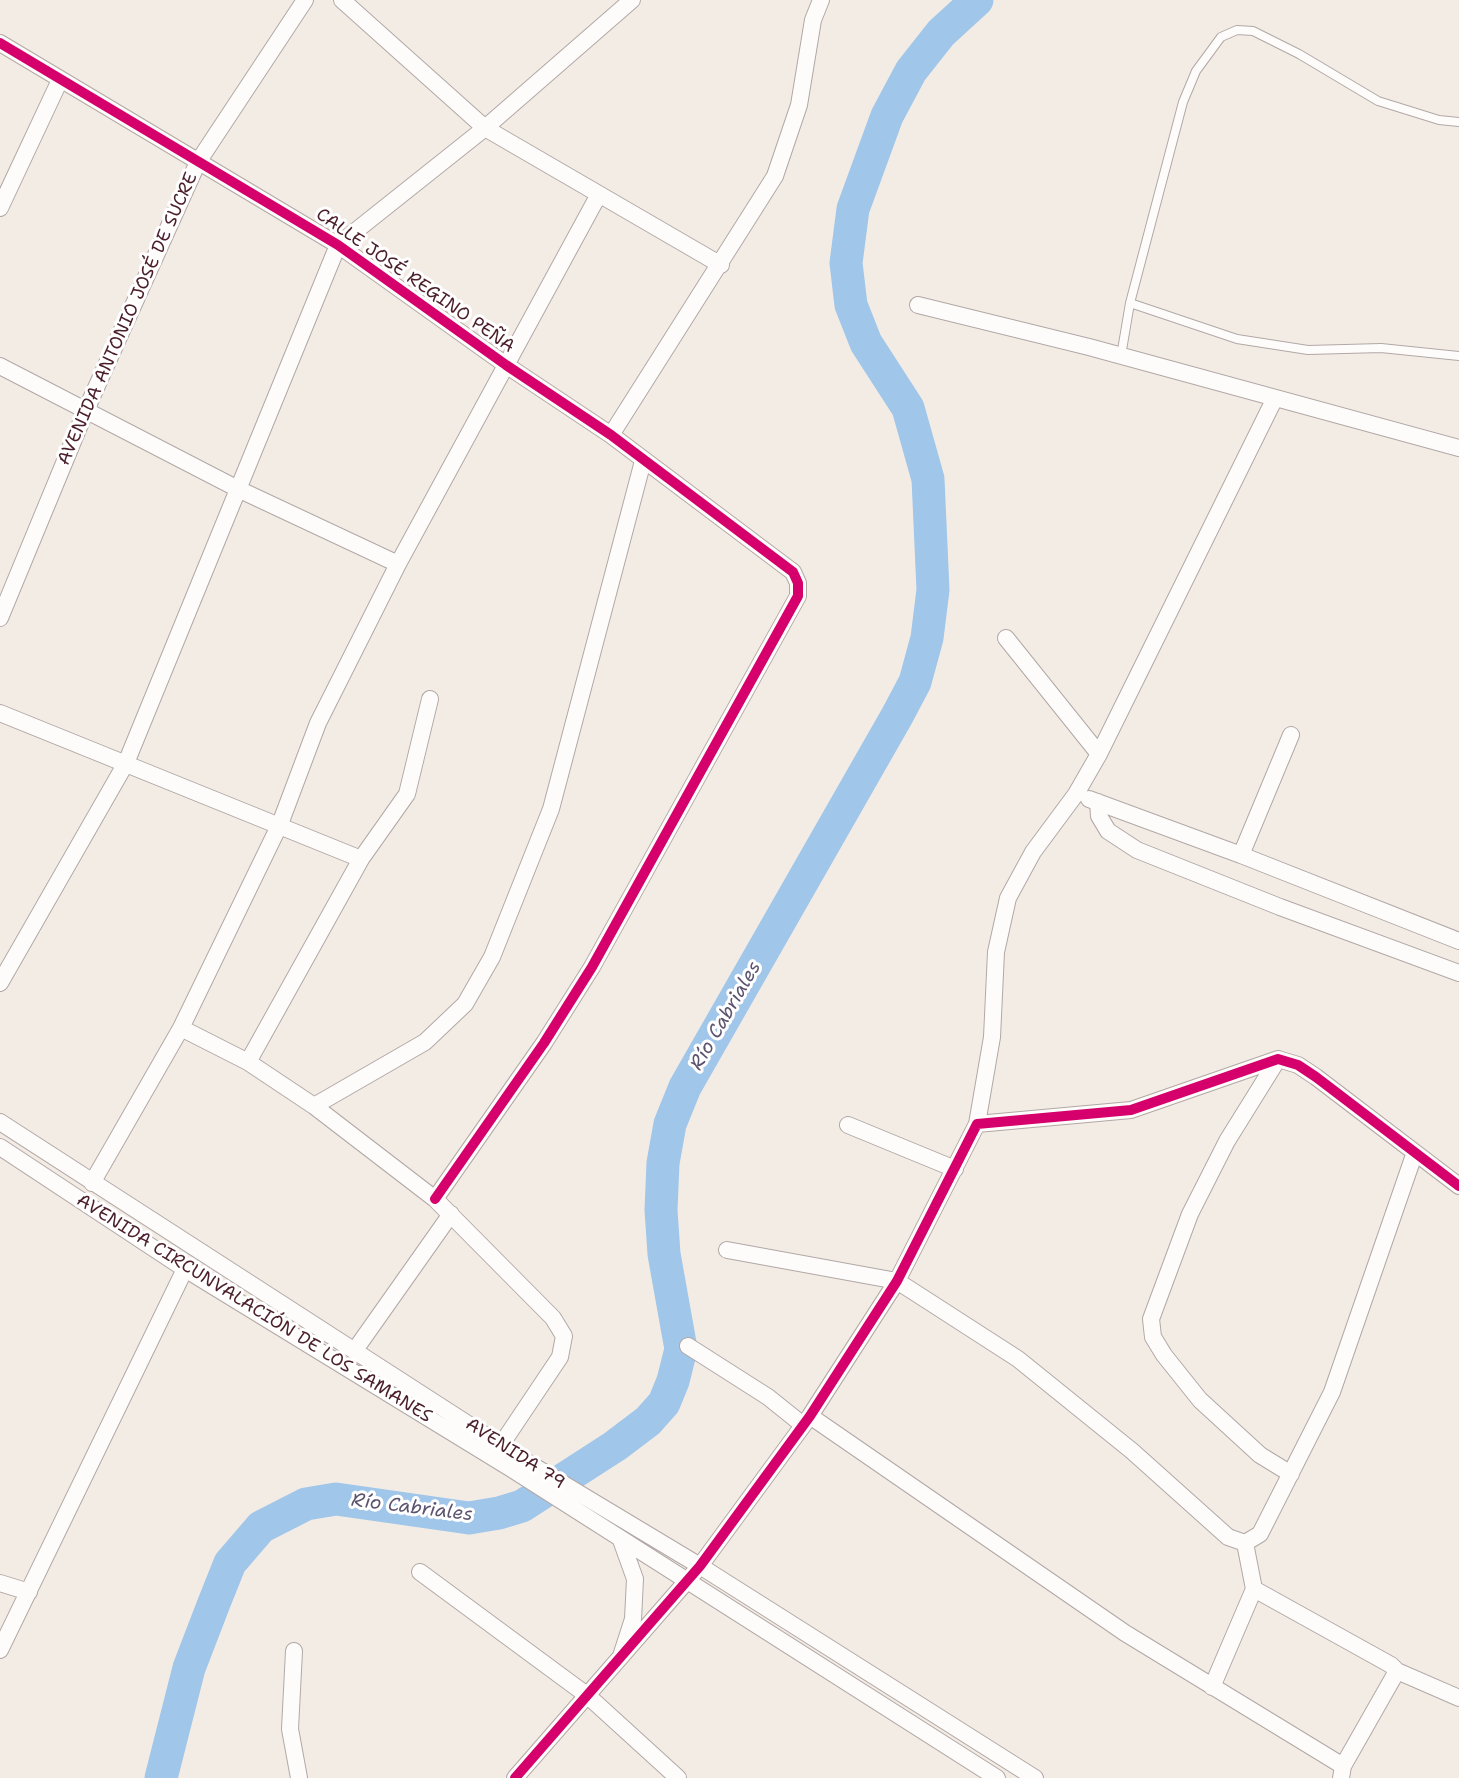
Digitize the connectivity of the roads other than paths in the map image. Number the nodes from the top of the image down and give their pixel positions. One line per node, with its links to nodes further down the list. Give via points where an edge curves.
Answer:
1 (305, 0): 9 (street, AVENIDA ANTONIO JOSÉ DE SUCRE)
2 (342, 0): 8 (street)
3 (632, 0): 8 (street)
4 (821, 0): 13 (street, via 813,20 799,105 775,176)
5 (0, 43): 6 (street, CALLE JOSÉ REGINO PEÑA)
6 (60, 80): 9 (street, CALLE JOSÉ REGINO PEÑA); 11 (street)
7 (1459, 122): 14 (lane, via 1378,101 1253,32 1237,30 1221,37 1196,71 1183,102)
8 (485, 128): 10 (street); 12 (street)
9 (198, 162): 12 (street, CALLE JOSÉ REGINO PEÑA); 21 (street, AVENIDA ANTONIO JOSÉ DE SUCRE)
10 (598, 196): 13 (street); 18 (street)
11 (0, 208)
12 (338, 246): 18 (street, CALLE JOSÉ REGINO PEÑA); 25 (street)
13 (721, 265): 22 (street)
14 (1130, 303): 16 (lane); 17 (lane, via 1237,339 1308,350 1381,348)
15 (918, 305): 16 (street)
16 (1121, 356): 20 (street)
17 (1459, 356)
18 (506, 365): 22 (street, CALLE JOSÉ REGINO PEÑA); 26 (street)
19 (0, 366): 21 (street)
20 (1274, 400): 23 (street); 32 (street)
21 (86, 411): 25 (street); 27 (street, AVENIDA ANTONIO JOSÉ DE SUCRE)
22 (611, 435): 24 (street, CALLE JOSÉ REGINO PEÑA)
23 (1459, 448)
24 (643, 461): 45 (street, via 551,809 492,957 465,1004 425,1042); 54 (street, CALLE JOSÉ REGINO PEÑA, via 793,572 798,596 598,956)
25 (238, 488): 26 (street); 33 (street)
26 (398, 564): 36 (street, via 318,723)
27 (0, 618)
28 (1006, 638): 32 (street)
29 (430, 699): 38 (street, via 407,794)
30 (0, 713): 33 (street)
31 (1291, 735): 37 (street)
32 (1099, 754): 34 (street)
33 (126, 763): 36 (street); 41 (street)
34 (1076, 794): 35 (street); 47 (street, via 1008,898 996,952 992,1037)
35 (1098, 802): 37 (street); 40 (street, via 1099,816 1108,831 1137,850)
36 (280, 824): 38 (street); 42 (street)
37 (1241, 855): 39 (street)
38 (361, 859): 44 (street)
39 (1459, 941)
40 (1459, 973)
41 (0, 983)
42 (181, 1028): 44 (street); 52 (street)
43 (1278, 1059): 47 (street, via 1131,1110); 50 (street, via 1316,1077); 64 (street, via 1227,1141 1190,1214 1151,1319 1153,1337 1200,1401 1260,1455)
44 (248, 1062): 45 (street)
45 (314, 1106): 54 (street)
46 (0, 1122): 52 (street, AVENIDA 79)
47 (977, 1124): 51 (street)
48 (848, 1125): 51 (street)
49 (2, 1154): 57 (street, AVENIDA CIRCUNVALACIÓN DE LOS SAMANES)
50 (1414, 1155): 53 (street); 64 (street, via 1332,1392)
51 (955, 1169): 58 (street)
52 (92, 1183): 60 (street, AVENIDA 79)
53 (1459, 1186)
54 (435, 1199): 55 (street)
55 (451, 1214): 60 (street); 62 (street, via 553,1318 564,1336 560,1357)
56 (727, 1250): 58 (street)
57 (185, 1269): 63 (street, AVENIDA CIRCUNVALACIÓN DE LOS SAMANES); 73 (street)
58 (897, 1281): 61 (street); 67 (street, via 1018,1359 1132,1451 1228,1537)
59 (688, 1346): 61 (street)
60 (355, 1350): 62 (street, AVENIDA 79)
61 (806, 1421): 68 (street); 78 (street)
62 (501, 1445): 63 (street, AVENIDA 79)
63 (516, 1464): 65 (street, AVENIDA 79)
64 (1291, 1474): 67 (street, via 1260,1534)
65 (605, 1520): 66 (street, AVENIDA 79); 68 (street, AVENIDA 79)
66 (620, 1538): 70 (street, AVENIDA 79); 76 (street, via 635,1580 633,1619)
67 (1245, 1543): 72 (street)
68 (700, 1566): 70 (street); 87 (street, AVENIDA 79)
69 (420, 1572): 79 (street)
70 (687, 1581): 76 (street); 86 (street, AVENIDA 79)
71 (0, 1583): 73 (street)
72 (1254, 1589): 77 (street); 78 (street)
73 (29, 1592): 74 (street)
74 (0, 1650)
75 (294, 1651): 83 (street, via 290,1729)
76 (621, 1659): 79 (street)
77 (1397, 1671): 80 (street); 81 (street)
78 (1212, 1687): 81 (street)
79 (588, 1696): 82 (street); 84 (street)
80 (1459, 1698)
81 (1342, 1772)
82 (663, 1773): 85 (street)
83 (299, 1778)
84 (515, 1778)
85 (678, 1778)
86 (997, 1778)
87 (1035, 1778)

